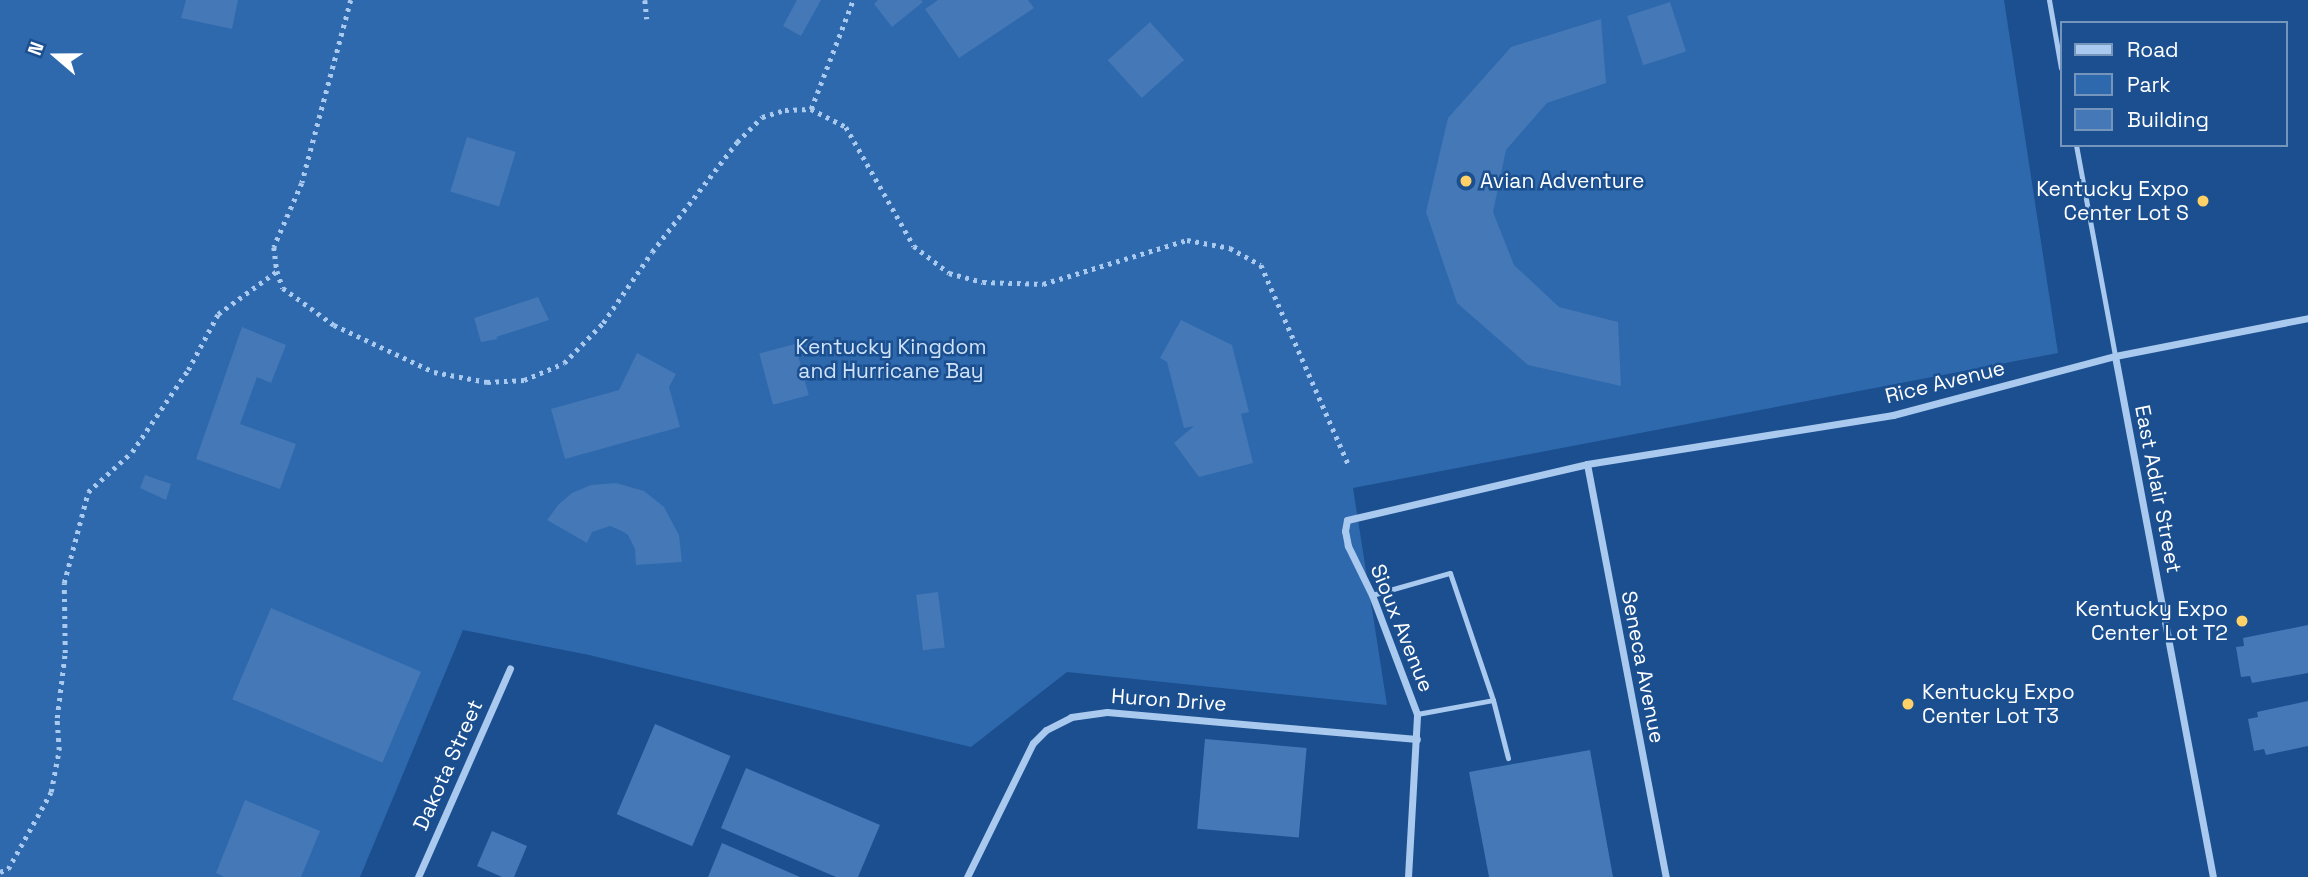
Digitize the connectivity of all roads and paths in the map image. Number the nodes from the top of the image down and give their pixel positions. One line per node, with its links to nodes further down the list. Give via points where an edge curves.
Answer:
1 (351, 0): 9 (path, via 302,183 274,247)
2 (645, 0): 5 (path)
3 (853, 0): 7 (path)
4 (2049, 0): 6 (lane)
5 (647, 19)
6 (2060, 62)
7 (811, 109): 9 (path, via 762,117 737,142 652,252 603,323 564,363 524,380 487,382 434,372 334,325 283,288); 13 (path, via 846,127 914,246 949,273 983,282 1043,284 1187,240 1230,248 1261,265)
8 (2076, 147): 11 (lane)
9 (277, 271): 21 (path, via 218,314 188,370 132,452 88,492 64,583 59,750 51,792 8,869)
10 (2308, 318): 11 (street, Rice Avenue)
11 (2115, 356): 12 (street, Rice Avenue, via 1893,415); 26 (street, East Adair Street)
12 (1587, 464): 14 (street, Rice Avenue); 25 (street, Seneca Avenue)
13 (1349, 465)
14 (1347, 520): 15 (street, Sioux Avenue, via 1348,546)
15 (1372, 595): 17 (lane, via 1450,573); 18 (street, Sioux Avenue)
16 (510, 668): 22 (street, Dakota Street)
17 (1493, 700): 18 (lane); 20 (lane)
18 (1417, 714): 19 (street, Sioux Avenue)
19 (1417, 739): 23 (street, Huron Drive, via 1107,712 1070,717 1033,743); 24 (street, Sioux Avenue)
20 (1508, 758)
21 (0, 872)
22 (418, 877)
23 (967, 877)
24 (1408, 877)
25 (1666, 877)
26 (2213, 877)

